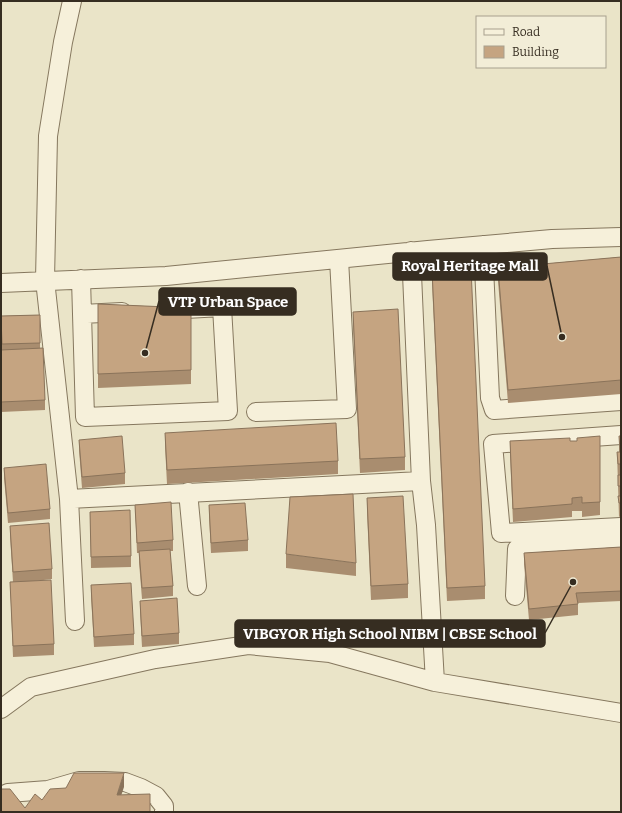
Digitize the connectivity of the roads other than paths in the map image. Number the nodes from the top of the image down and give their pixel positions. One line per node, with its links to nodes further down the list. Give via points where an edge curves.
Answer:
1 (72, 1): 7 (street, via 48,136)
2 (621, 237): 3 (street, via 552,239)
3 (484, 245): 4 (street); 10 (street, via 490,398 494,410)
4 (411, 251): 5 (street); 13 (street)
5 (339, 259): 6 (street, via 166,276); 11 (street, via 347,409)
6 (81, 279): 7 (street); 9 (street)
7 (45, 280): 8 (street); 15 (street)
8 (1, 283)
9 (82, 314): 9 (street, via 84,418 228,412 222,307)
10 (621, 401)
11 (256, 412)
12 (621, 435): 16 (street, via 493,444 501,533)
13 (421, 481): 14 (street); 21 (street)
14 (188, 492): 15 (street); 18 (street)
15 (69, 498): 20 (street)
16 (621, 527)
17 (621, 543): 19 (street, via 523,547 516,550)
18 (197, 586)
19 (515, 596)
20 (75, 621)
21 (435, 682): 22 (street, via 330,653 248,644 156,659 31,687); 23 (street)
22 (1, 709)
23 (621, 713)
24 (1, 796): 25 (street, via 8,793 48,790 79,781 125,782 156,796 164,806)
25 (164, 812)

